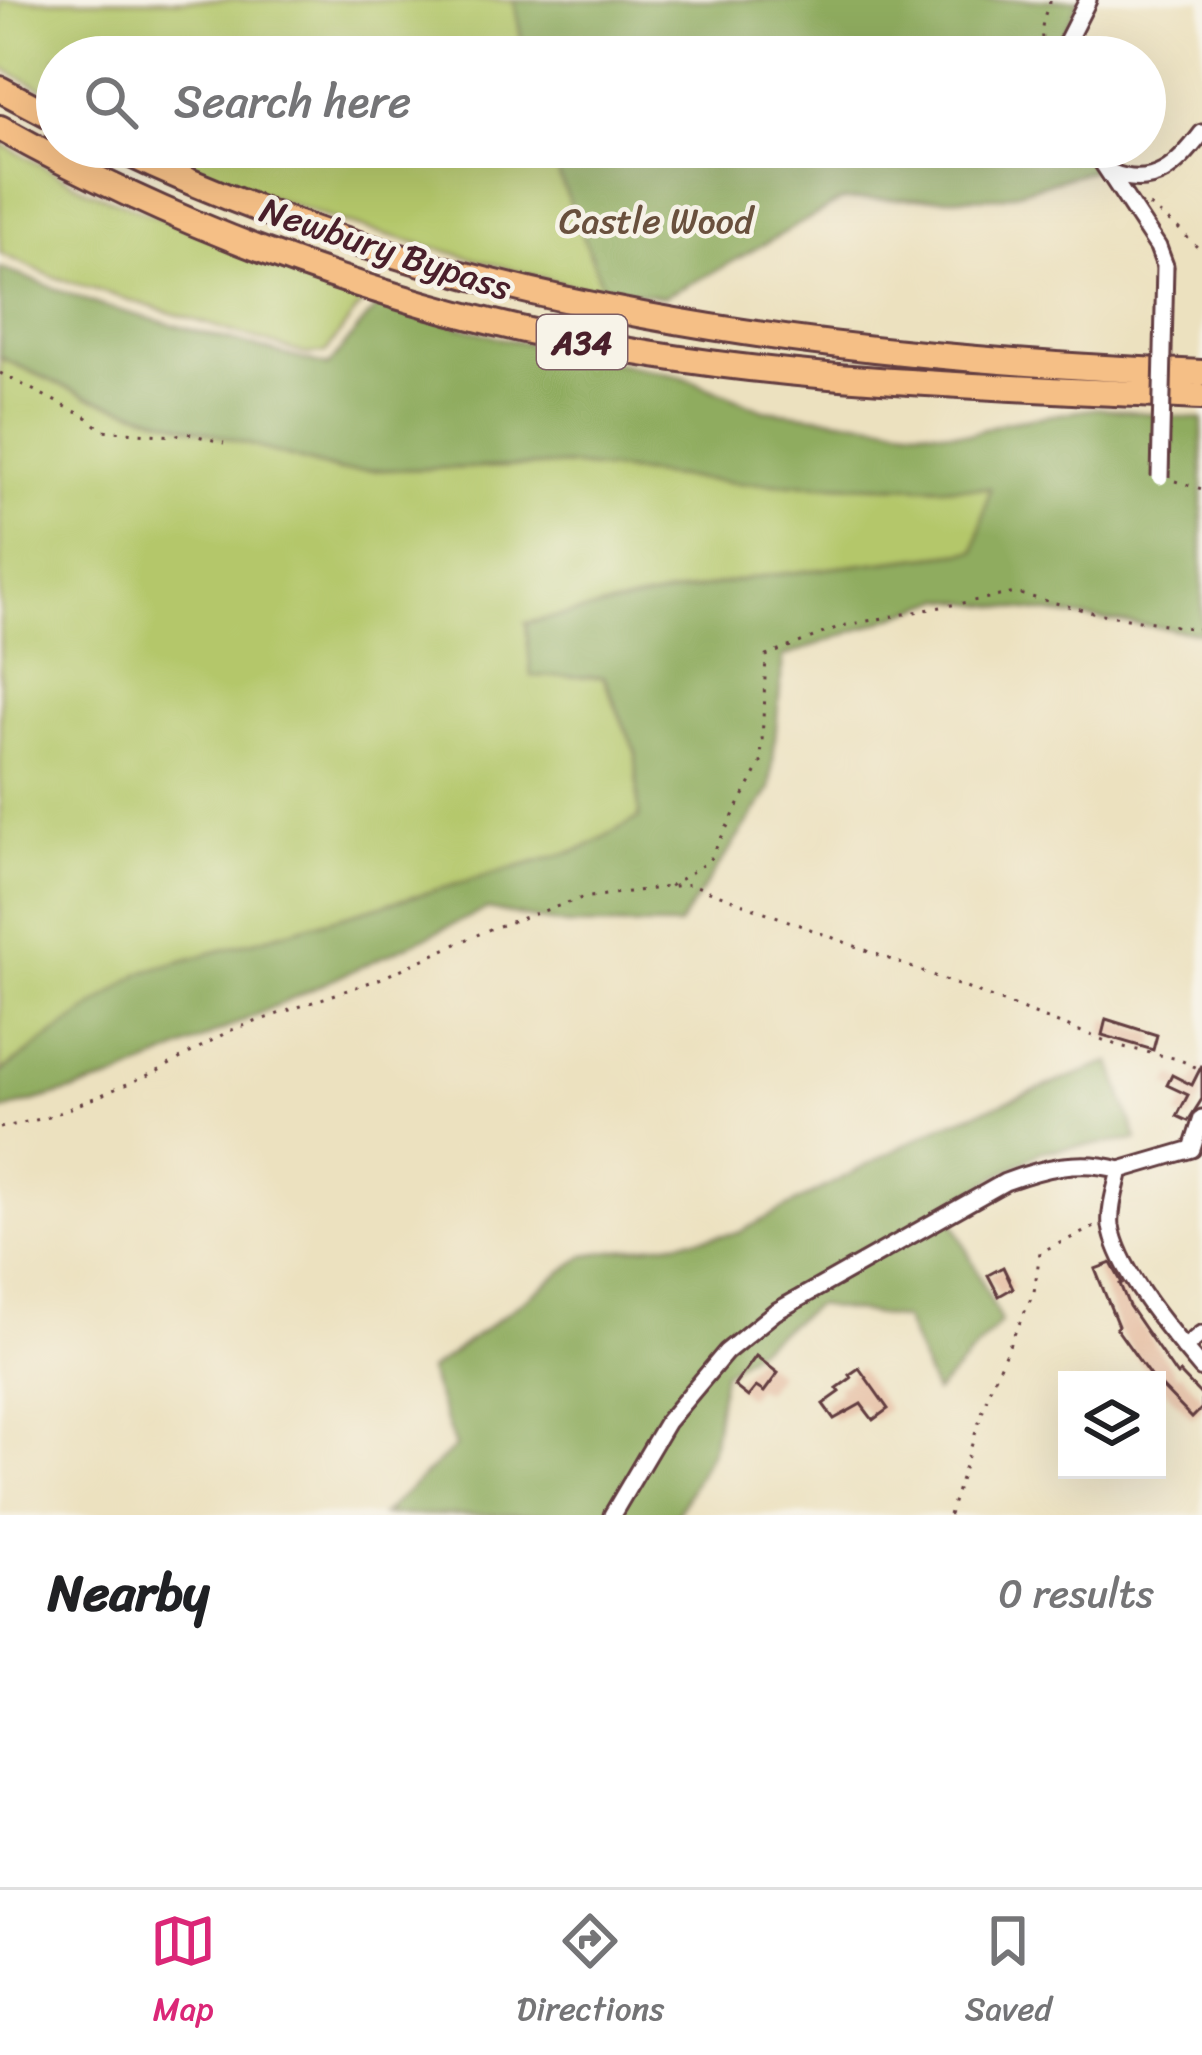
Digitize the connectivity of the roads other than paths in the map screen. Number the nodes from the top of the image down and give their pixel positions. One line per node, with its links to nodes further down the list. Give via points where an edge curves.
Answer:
1 (1088, 0): 2 (street)
2 (1070, 36)
3 (0, 88): 4 (highway)
4 (36, 108)
5 (0, 128): 7 (highway, Newbury Bypass / A34)
6 (1202, 133): 11 (street, via 1151,178)
7 (36, 146)
8 (79, 168): 13 (highway, Newbury Bypass / A34, via 275,254 544,334 777,370)
9 (160, 168): 12 (highway, Newbury Bypass / A34, via 340,240 682,324 874,350)
10 (1108, 168): 11 (street)
11 (1112, 173): 14 (street, bridge, via 1165,266)
12 (1202, 374)
13 (1202, 397)
14 (1160, 477)
15 (1202, 1118): 16 (street)
16 (1197, 1153): 17 (street)
17 (1120, 1170): 19 (street, via 1110,1221 1118,1253); 21 (street, via 1097,1163 1045,1167 1005,1182 775,1312 726,1352 667,1422)
18 (1202, 1334): 19 (street)
19 (1184, 1348): 20 (street)
20 (1202, 1369)
21 (612, 1515)

